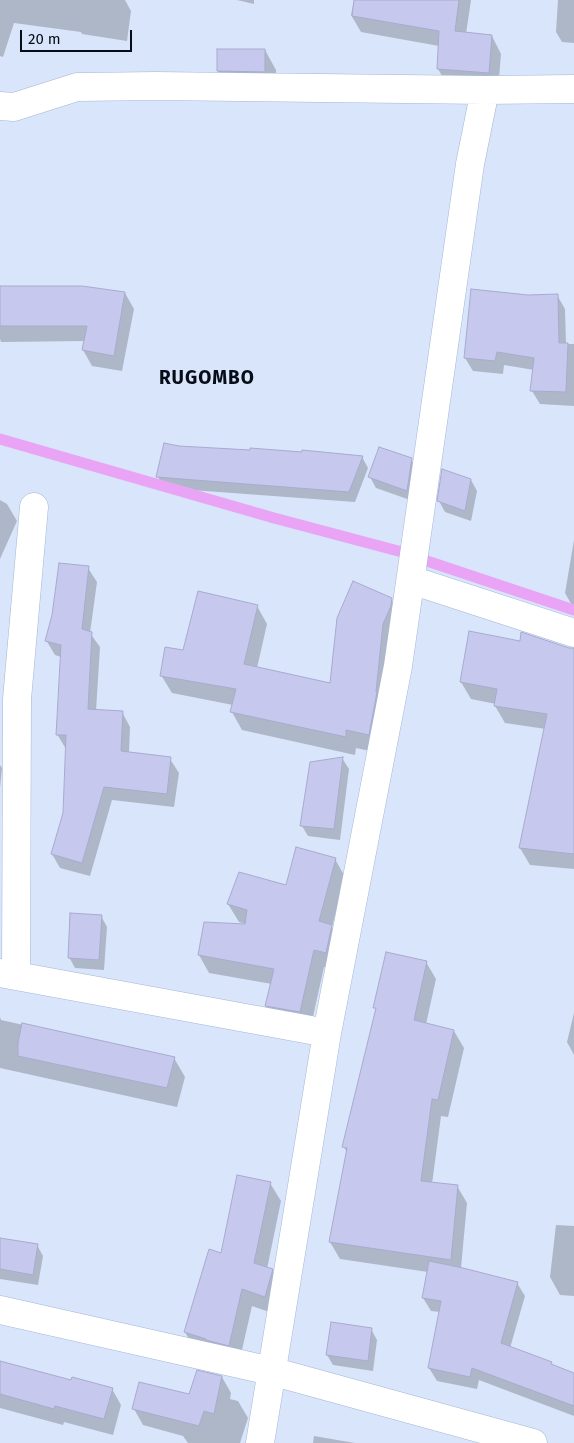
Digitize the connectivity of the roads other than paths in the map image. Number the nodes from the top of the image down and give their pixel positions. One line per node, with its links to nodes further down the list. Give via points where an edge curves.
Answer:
1 (574, 88): 2 (street)
2 (484, 90): 3 (street, via 77,86 14,107); 5 (street, via 470,164)
3 (0, 106)
4 (34, 507): 7 (street, via 17,699)
5 (411, 580): 6 (street); 8 (street, via 398,666)
6 (574, 633)
7 (8, 974): 8 (street)
8 (327, 1033): 10 (street)
9 (0, 1310): 10 (street)
10 (271, 1371): 11 (street); 12 (street)
11 (260, 1443)
12 (533, 1443)

